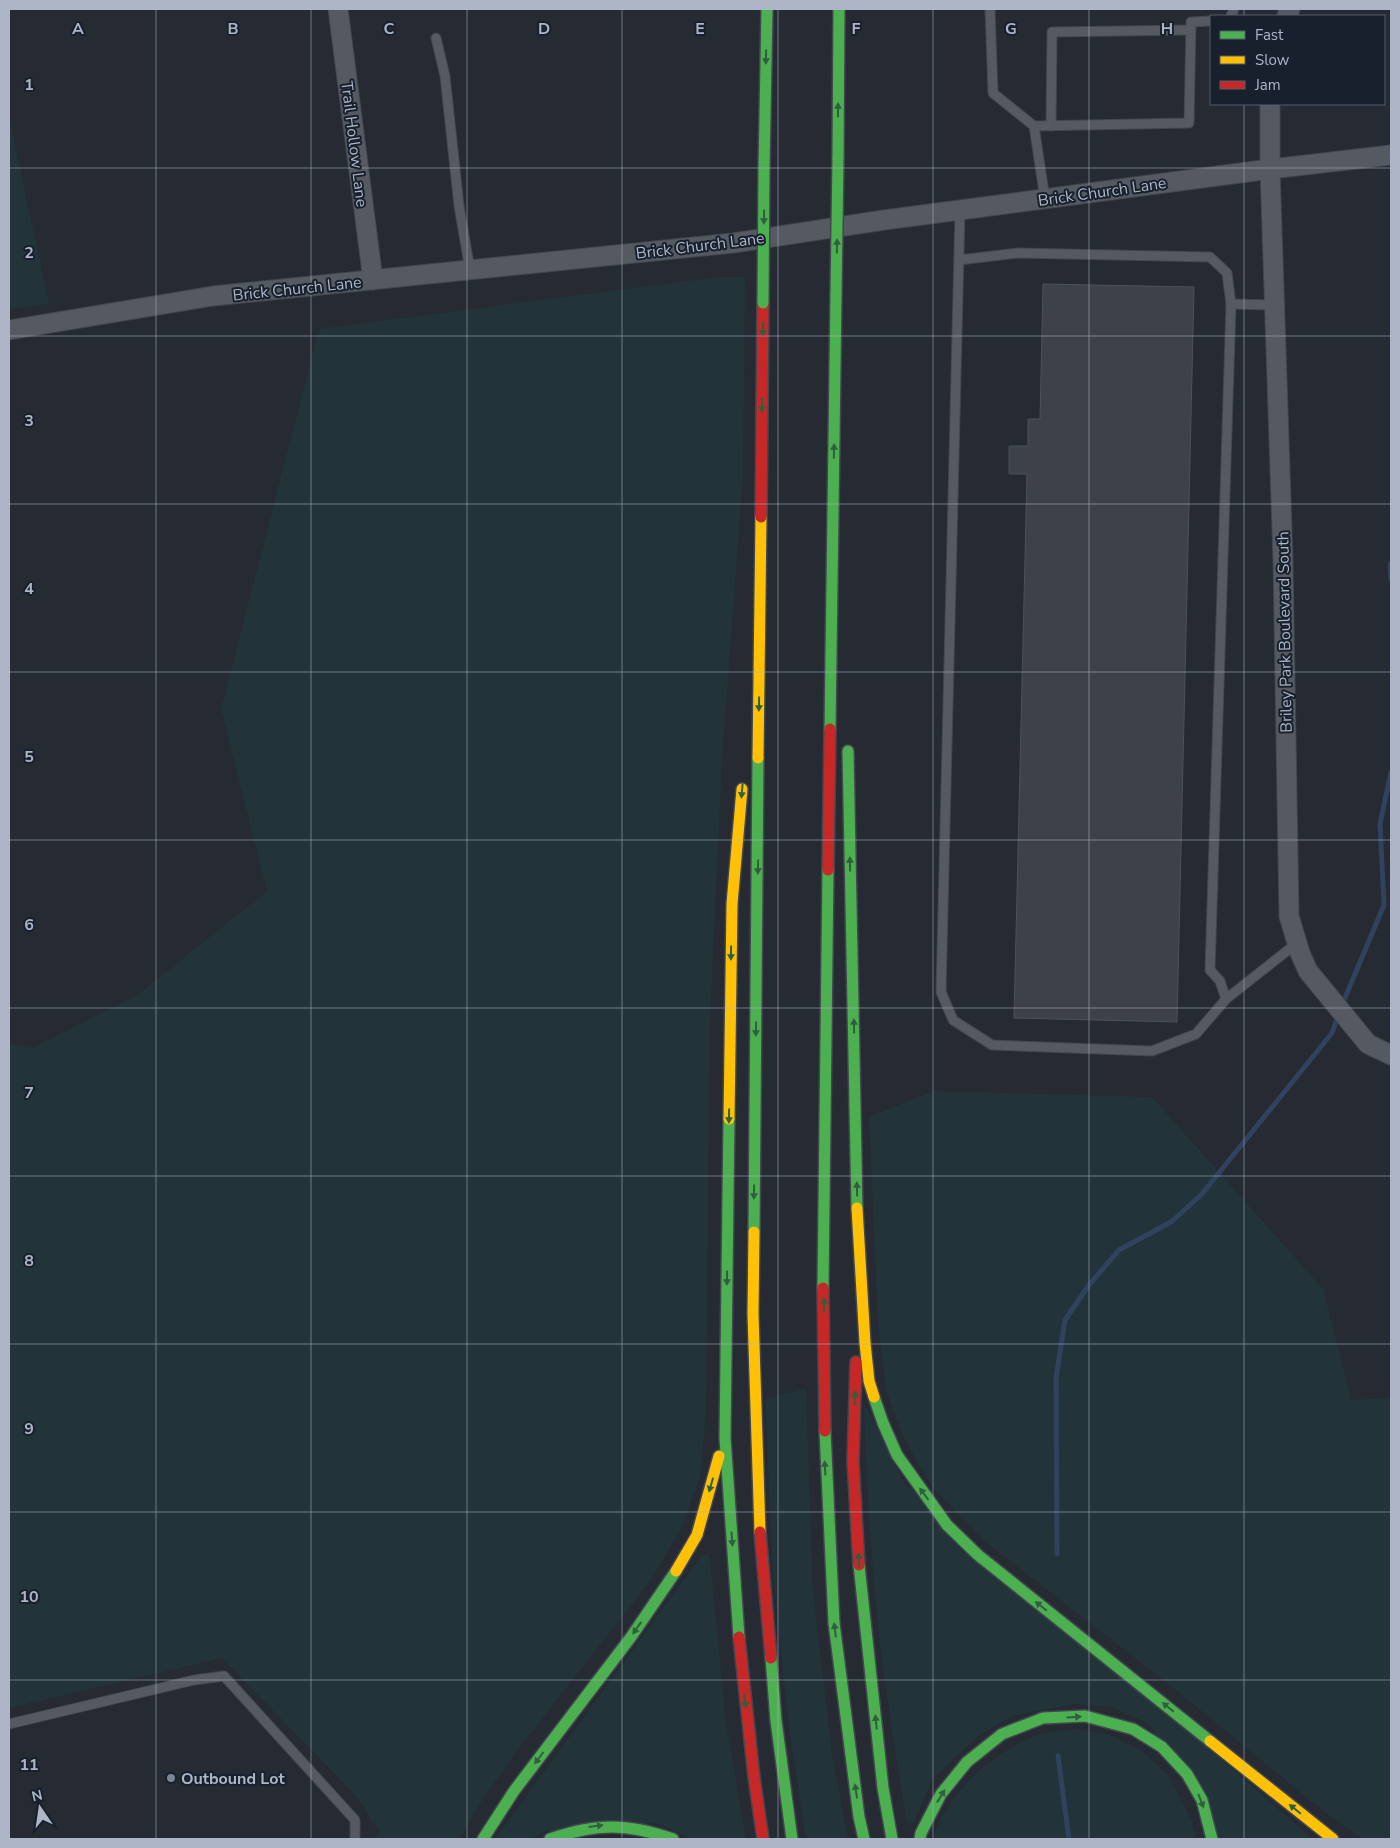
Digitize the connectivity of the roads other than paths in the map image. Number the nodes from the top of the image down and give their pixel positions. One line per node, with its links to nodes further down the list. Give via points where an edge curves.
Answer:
1 (338, 9): 17 (street, Trail Hollow Lane)
2 (767, 9): 22 (highway, one-way to 22, bridge)
3 (839, 9): 21 (highway, one-way to 3, bridge)
4 (990, 9): 9 (lane, via 994,93)
5 (1210, 21): 6 (lane, via 1191,22)
6 (1191, 30): 10 (lane, via 1189,123); 10 (lane, via 1052,32)
7 (436, 38): 16 (lane, via 445,76 459,206)
8 (1270, 105): 12 (street, Briley Park Boulevard South)
9 (1034, 126): 10 (lane); 13 (lane)
10 (1051, 126)
11 (1391, 155): 12 (street, Brick Church Lane)
12 (1270, 169): 13 (street, Brick Church Lane); 19 (street, Briley Park Boulevard South)
13 (1045, 199): 14 (street, Brick Church Lane)
14 (960, 210): 15 (lane); 16 (street, Brick Church Lane, via 733,243)
15 (959, 260): 18 (lane, via 1018,253 1210,257 1227,273); 28 (lane, via 941,992 953,1020 992,1045 1152,1051 1196,1034)
16 (470, 270): 17 (street, Brick Church Lane)
17 (372, 280): 20 (street, Brick Church Lane, via 213,296)
18 (1231, 304): 19 (lane); 28 (lane, via 1210,970 1220,981)
19 (1274, 306): 27 (street, Briley Park Boulevard South, via 1284,570 1289,916)
20 (9, 330)
21 (833, 499): 23 (highway); 39 (highway, one-way to 21, via 834,1622 825,1461 823,1238)
22 (761, 568): 24 (highway); 38 (highway, one-way to 38, via 753,1314 760,1532 776,1721)
23 (843, 632)
24 (746, 736)
25 (847, 738): 30 (highway, one-way to 25)
26 (743, 776): 31 (highway, one-way to 31, via 732,904)
27 (1297, 943): 28 (lane); 29 (street, Briley Park Boulevard South, via 1308,971 1368,1044)
28 (1226, 999)
29 (1391, 1055)
30 (858, 1238): 40 (highway, one-way to 30, via 883,1788 861,1590 853,1461); 43 (highway, one-way to 30, via 1063,1624 947,1525 898,1455 869,1381)
31 (724, 1438): 34 (highway, one-way to 34, via 697,1535 675,1574 514,1791); 37 (highway, one-way to 37, via 740,1652)
32 (9, 1724): 33 (lane, via 194,1680 224,1676 355,1820)
33 (354, 1839)
34 (483, 1839)
35 (550, 1839): 36 (highway, one-way to 36, via 574,1829 600,1825 629,1826)
36 (673, 1839)
37 (763, 1839)
38 (792, 1839)
39 (864, 1839)
40 (892, 1839)
41 (920, 1839): 42 (highway, one-way to 42, via 941,1794 966,1762 1002,1734 1043,1718 1085,1716 1133,1729 1162,1747 1187,1774 1202,1800)
42 (1212, 1839)
43 (1333, 1839)

